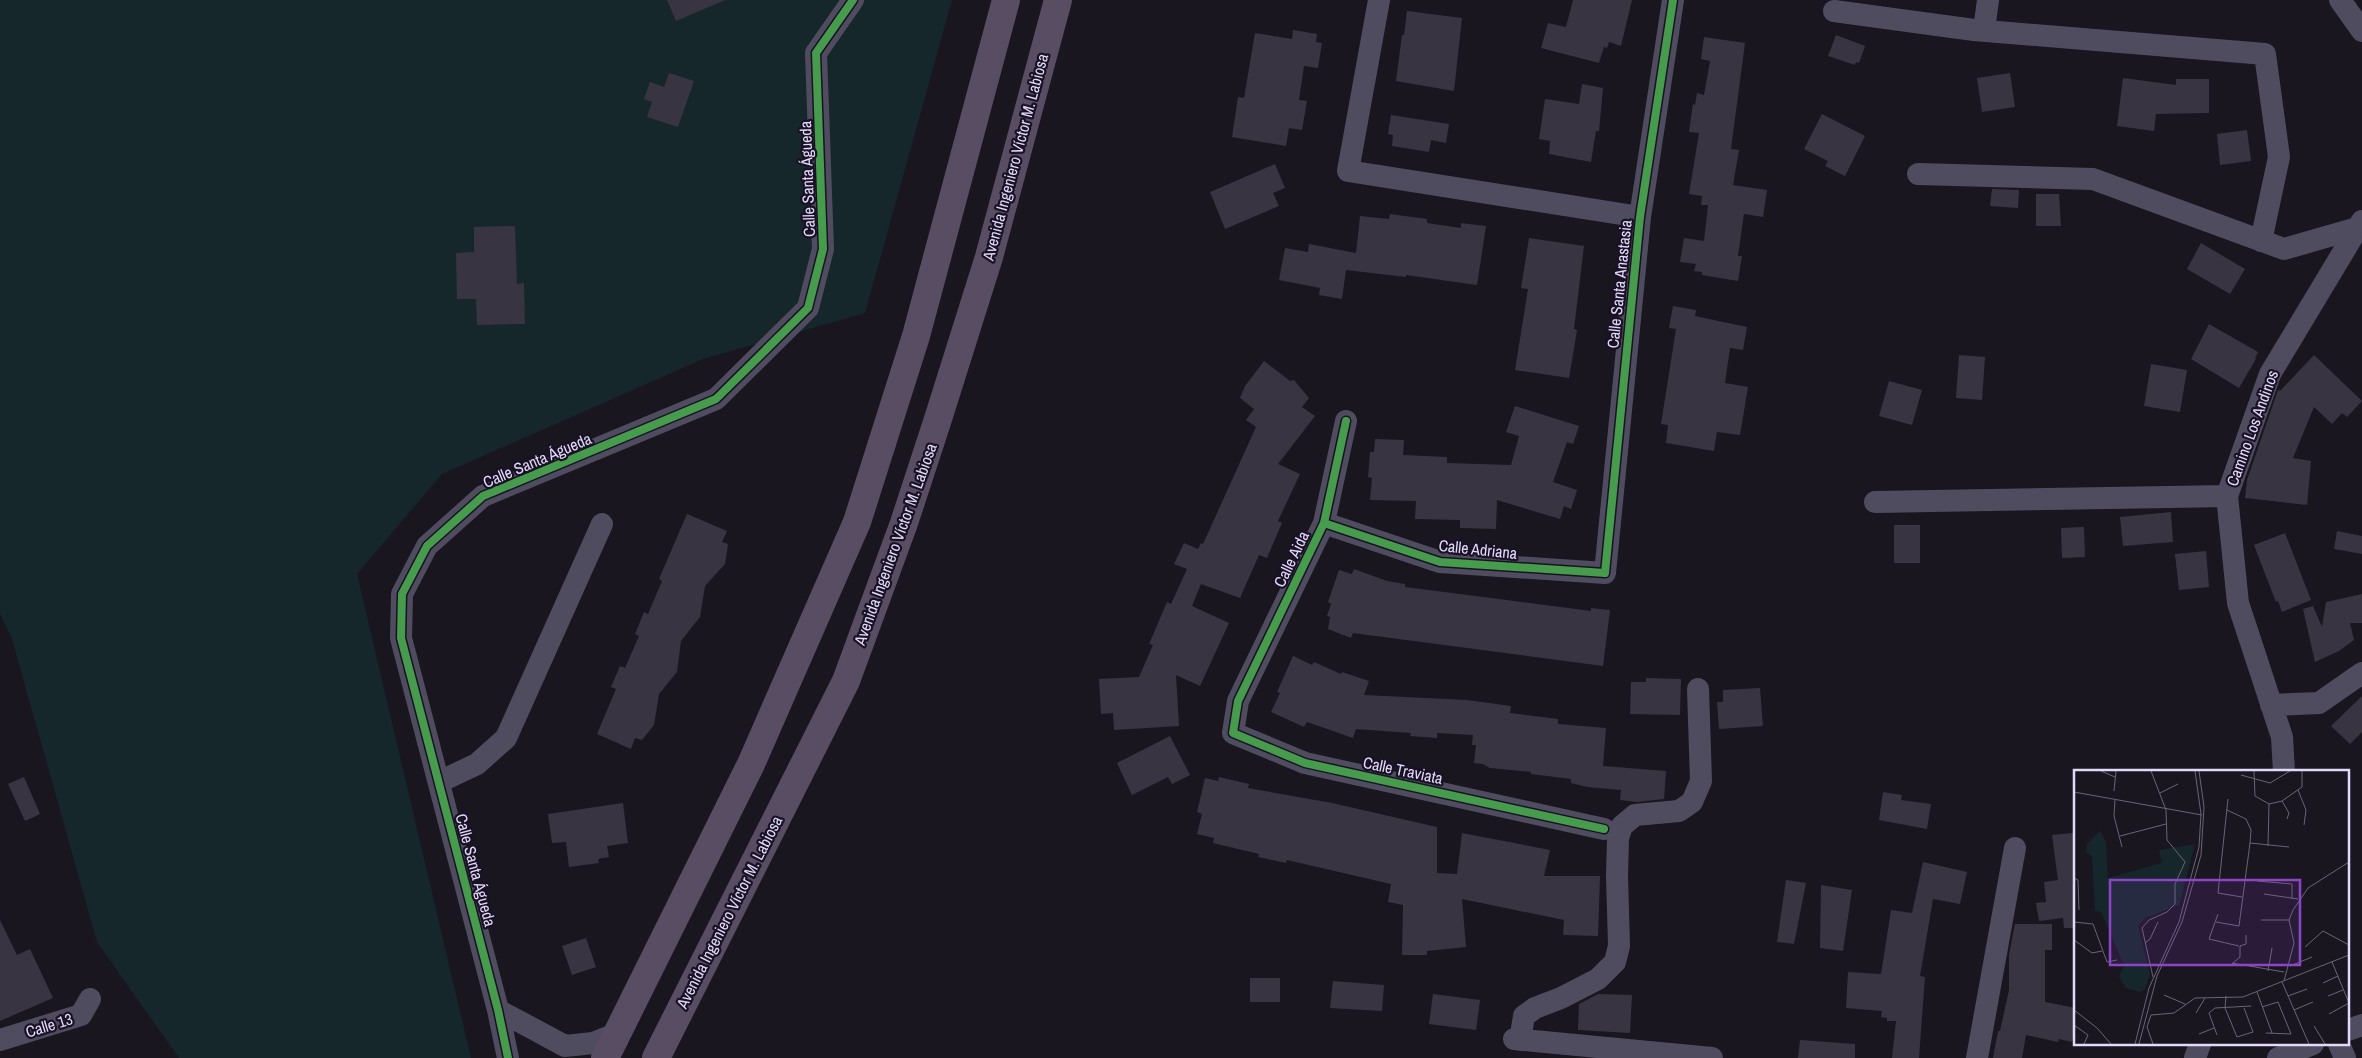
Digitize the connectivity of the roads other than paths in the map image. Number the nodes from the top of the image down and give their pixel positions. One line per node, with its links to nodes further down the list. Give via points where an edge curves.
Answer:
1 (853, 0): 26 (street, Calle Santa Águeda, via 816,53 823,249 808,308 716,400 484,496 427,546 402,594 401,638)
2 (1006, 0): 34 (main road, via 916,336 857,522 751,764)
3 (1058, 0): 38 (main road, Avenida Ingeniero Víctor M. Labiosa, via 989,257 904,523 846,681)
4 (1379, 0): 12 (street, Calle Santa Anastasia, via 1348,171)
5 (1673, 0): 12 (street, Calle Santa Anastasia)
6 (1988, 0): 9 (street)
7 (2340, 0): 10 (street)
8 (1834, 11): 9 (street)
9 (1984, 30): 14 (street, via 2266,54 2279,157)
10 (2362, 31)
11 (1918, 174): 14 (street, via 2093,179)
12 (1640, 217): 20 (street, Calle Santa Anastasia)
13 (2360, 225): 14 (street, via 2284,249); 16 (street, Camino Los Andinos, via 2270,374)
14 (2262, 241)
15 (1346, 421): 18 (street, Calle Aida)
16 (2227, 496): 17 (street); 24 (street, Camino Los Andinos, via 2238,603)
17 (1875, 502)
18 (1324, 523): 20 (street, Calle Adriana, via 1440,562); 23 (street, Calle Aida)
19 (602, 524): 26 (street, via 506,738 477,764)
20 (1605, 572)
21 (2362, 672): 24 (street, via 2319,703)
22 (1698, 689): 39 (street, via 1701,781 1692,802 1679,811 1635,815 1622,826 1618,838 1619,946 1615,962 1598,979 1524,1016 1517,1040)
23 (1238, 701): 27 (street, Calle Traviata, via 1233,733 1305,762)
24 (2271, 705): 25 (street, Camino Los Andinos, via 2282,737)
25 (2284, 770)
26 (439, 782): 30 (street, Calle Santa Águeda)
27 (1604, 829)
28 (2015, 848): 40 (street)
29 (90, 999): 33 (street, Calle 13, via 80,1015)
30 (498, 1010): 34 (street, via 565,1046 594,1043); 37 (street, Calle Santa Águeda)
31 (2362, 1025): 32 (street)
32 (2350, 1029)
33 (0, 1040)
34 (610, 1046)
35 (2199, 1046): 41 (street)
36 (2308, 1046): 42 (street)
37 (508, 1058)
38 (656, 1058)
39 (1712, 1058)
40 (1977, 1058)
41 (2195, 1058)
42 (2278, 1058)

